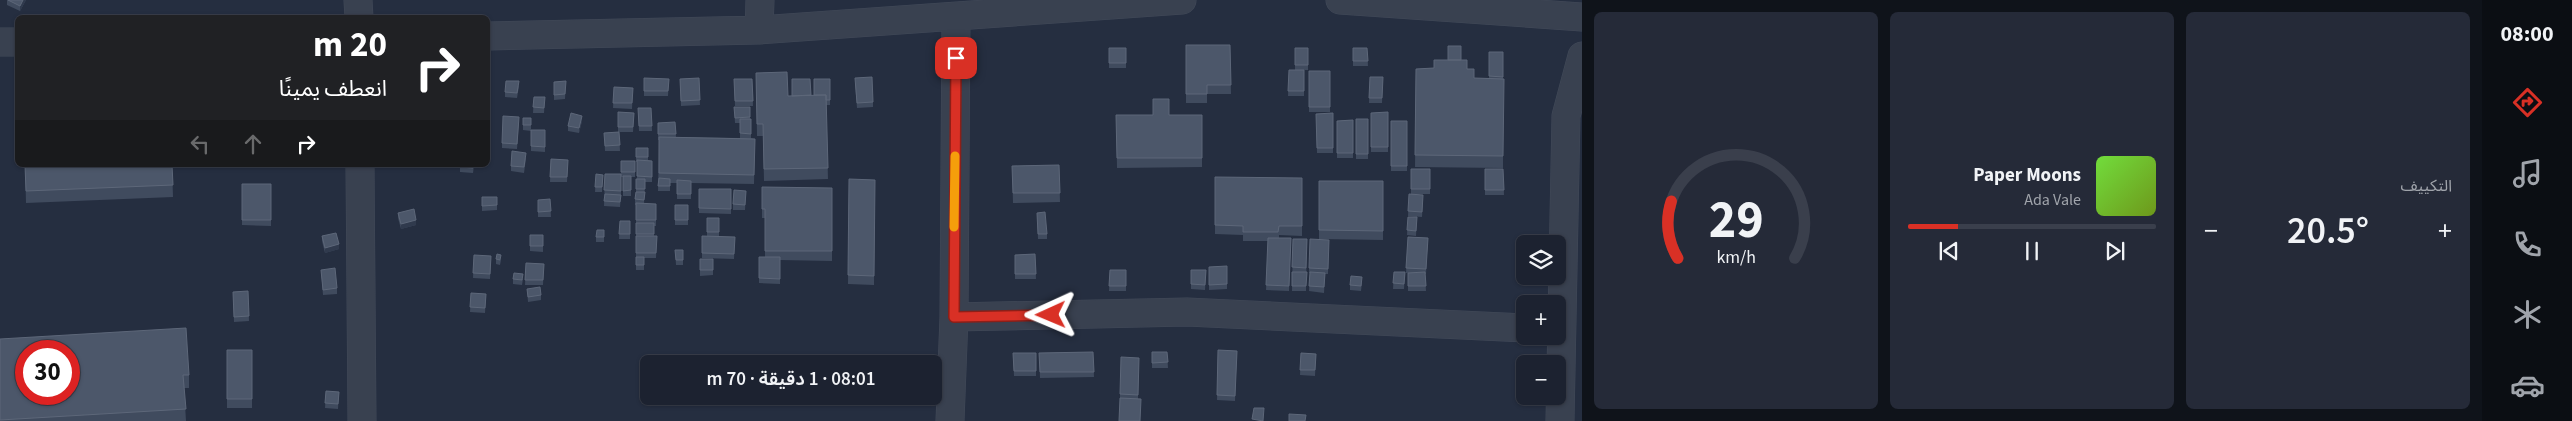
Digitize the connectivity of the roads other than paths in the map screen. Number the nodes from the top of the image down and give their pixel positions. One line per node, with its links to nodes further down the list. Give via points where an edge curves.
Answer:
1 (358, 0): 5 (street)
2 (760, 0): 8 (street)
3 (1182, 0): 7 (street)
4 (1340, 0): 6 (street)
5 (359, 15)
6 (1582, 17)
7 (956, 18): 8 (street); 15 (street)
8 (759, 30): 9 (street)
9 (490, 36)
10 (0, 42): 11 (street)
11 (15, 42)
12 (1582, 56): 14 (street, via 1566,116)
13 (360, 167): 18 (street)
14 (1560, 295)
15 (954, 317): 16 (street, via 1187,312); 19 (street)
16 (1516, 328)
17 (1559, 345): 20 (street)
18 (362, 421)
19 (950, 421)
20 (1560, 421)

